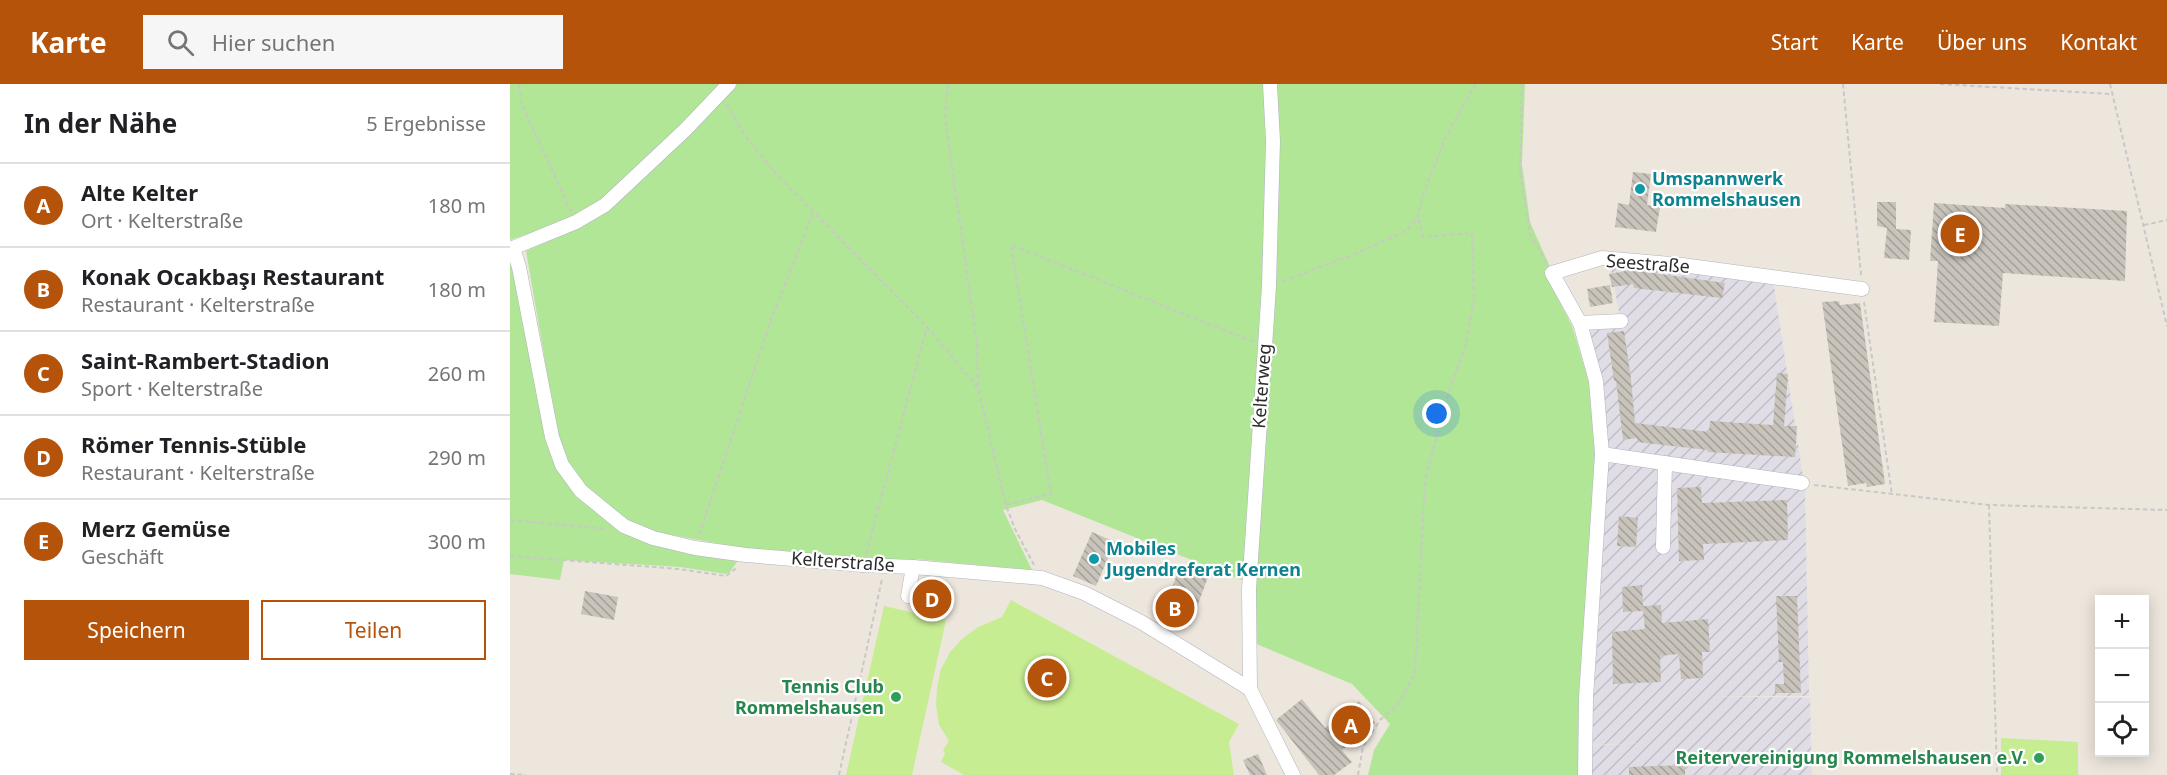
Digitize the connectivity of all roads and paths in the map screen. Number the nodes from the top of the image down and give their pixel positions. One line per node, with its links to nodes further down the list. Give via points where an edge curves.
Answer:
1 (519, 84): 13 (path, via 522,105)
2 (948, 84): 24 (path, via 945,117 977,343)
3 (1270, 84): 17 (street, Kelterweg, via 1273,141)
4 (1476, 84): 11 (path, via 1446,136)
5 (1522, 84): 16 (path, via 1520,171 1530,234)
6 (1940, 84): 9 (path)
7 (2110, 84): 9 (path)
8 (726, 89): 10 (path, via 743,133); 13 (street, via 605,205)
9 (2112, 94): 14 (path)
10 (813, 213): 22 (path); 34 (path, via 771,320)
11 (1418, 216): 17 (path, via 1407,230 1387,240); 47 (path, via 1423,237 1472,233 1474,300 1466,345 1425,480 1415,673 1399,703 1380,720 1363,747)
12 (2167, 220): 14 (path)
13 (576, 222): 15 (street)
14 (2144, 225): 21 (path)
15 (512, 249): 32 (street, Kelterstraße, via 519,267 552,437 562,465 581,491)
16 (1552, 273): 18 (street, Seestraße, via 1602,258); 20 (street)
17 (1269, 286): 23 (street, Kelterweg)
18 (1862, 289)
19 (1621, 321): 20 (street)
20 (1580, 323): 25 (street, via 1596,381)
21 (2167, 326)
22 (927, 327): 24 (path); 37 (path)
23 (1265, 347): 28 (path, via 1011,245 1051,494); 42 (street, Kelterweg, via 1249,589)
24 (978, 388): 28 (path)
25 (1602, 454): 26 (street); 48 (street, via 1586,698)
26 (1665, 464): 27 (street); 33 (street)
27 (1802, 483): 29 (path)
28 (1006, 505): 40 (path)
29 (1989, 506): 30 (path); 49 (path)
30 (2167, 510)
31 (510, 520): 32 (path, via 609,530)
32 (624, 526): 34 (street, Kelterstraße)
33 (1663, 547)
34 (695, 548): 35 (street, Kelterstraße)
35 (746, 555): 36 (path, via 726,576); 37 (street, Kelterstraße)
36 (510, 556)
37 (863, 565): 38 (street, Kelterstraße)
38 (885, 566): 39 (street, Kelterstraße); 45 (path)
39 (913, 567): 40 (street, Kelterstraße); 41 (street)
40 (1042, 578): 42 (street, Kelterstraße, via 1084,593 1141,622)
41 (908, 596)
42 (1250, 689): 46 (street)
43 (510, 774): 44 (path)
44 (526, 775)
45 (839, 775)
46 (1293, 775)
47 (1358, 775)
48 (1585, 775)
49 (1997, 775)

